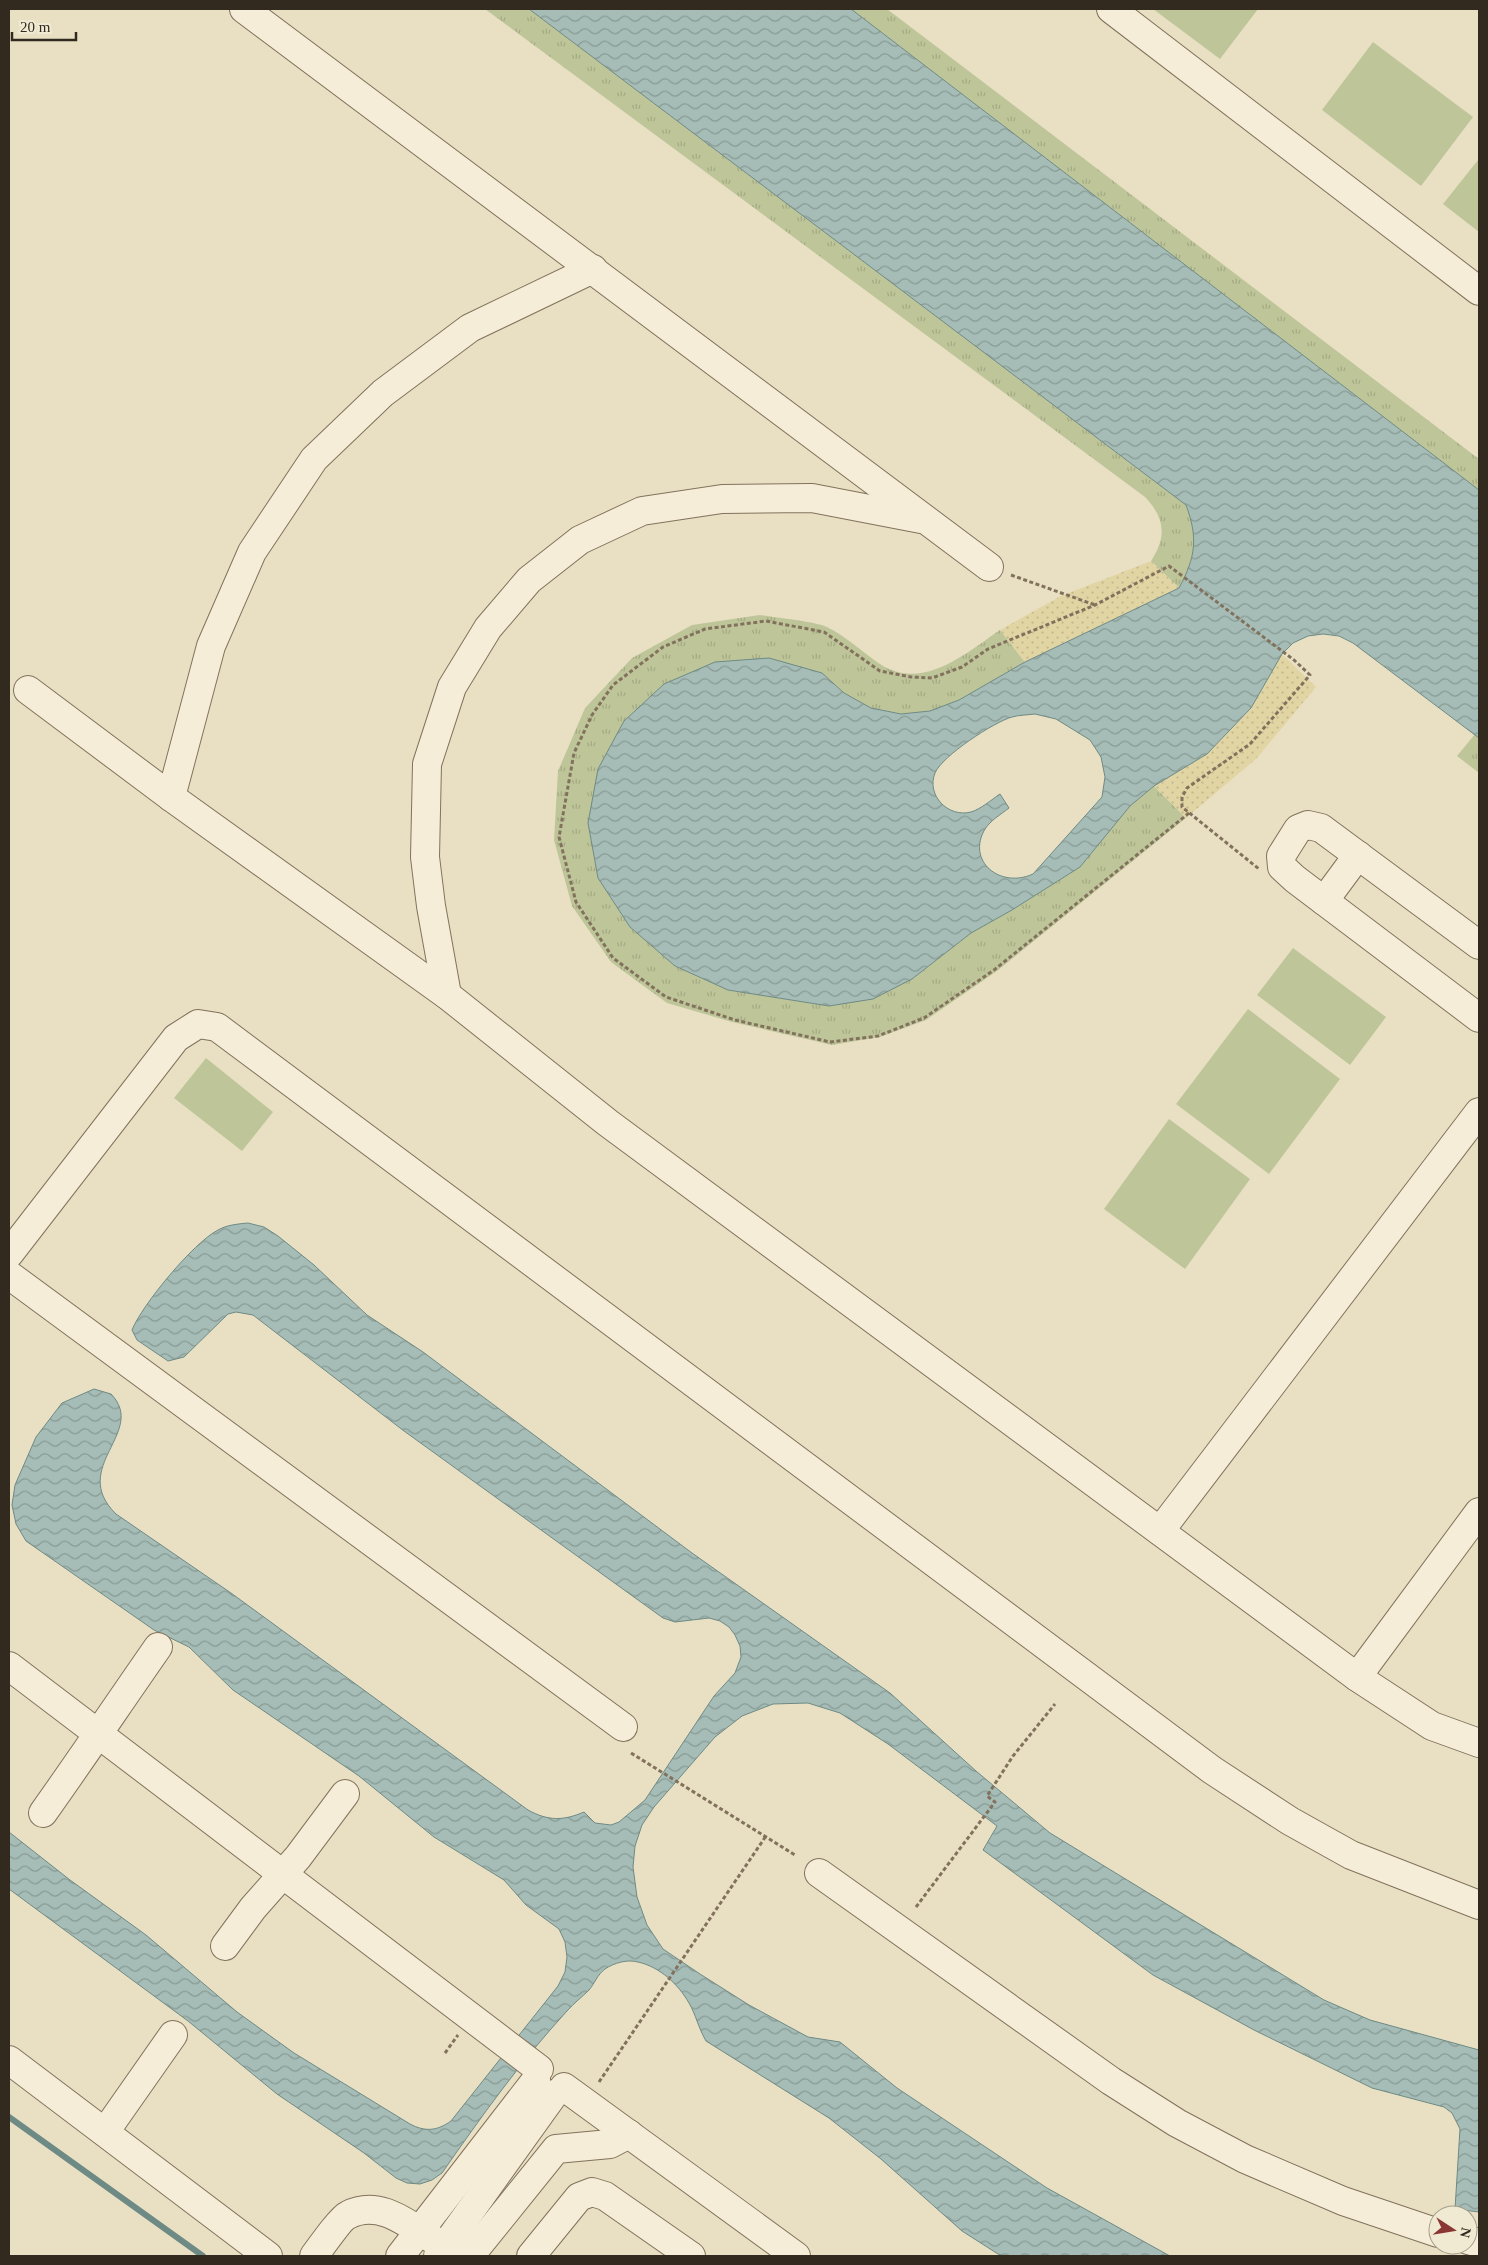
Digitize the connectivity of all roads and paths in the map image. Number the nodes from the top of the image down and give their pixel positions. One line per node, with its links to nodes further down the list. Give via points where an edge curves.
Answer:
1 (244, 9): 3 (street)
2 (1111, 9): 4 (street)
3 (593, 269): 5 (street); 9 (street, via 470,328 383,392 314,459 252,552 222,620 211,646)
4 (1479, 292)
5 (927, 520): 6 (street); 15 (street, via 812,498 722,499 642,511 580,540 529,580 488,628 452,687 427,764 425,857)
6 (989, 567): 7 (path)
7 (1095, 605): 10 (path, via 1169,566 1310,675 1250,744 1187,788 1182,797 1182,807); 10 (path, via 988,649 962,667 932,678 880,671 824,632 766,621 704,629 663,647 613,685 592,715 574,753 559,837 576,902 614,958 666,997 735,1020 830,1042 878,1036 924,1018 994,970)
8 (28, 690): 9 (street)
9 (171, 797): 15 (street)
10 (1189, 813): 12 (path, via 1274,881)
11 (1358, 855): 12 (street, via 1321,828 1308,825 1298,829 1281,856 1282,868); 13 (street); 14 (street)
12 (1288, 873): 13 (street)
13 (1324, 901): 16 (street)
14 (1479, 945)
15 (447, 995): 21 (street, via 608,1123)
16 (1479, 1018)
17 (1479, 1112): 21 (street)
18 (9, 1254): 36 (street, via 176,1038 198,1024 217,1027 1212,1770 1290,1821 1351,1855)
19 (9, 1274): 26 (street)
20 (1479, 1512): 24 (street)
21 (1160, 1531): 24 (street)
22 (158, 1648): 27 (street)
23 (9, 1666): 27 (street)
24 (1357, 1677): 28 (street, via 1432,1726)
25 (1055, 1704): 37 (path, via 1013,1756 986,1796 994,1802)
26 (623, 1727)
27 (100, 1735): 31 (street); 35 (street)
28 (1479, 1743)
29 (631, 1753): 32 (path)
30 (345, 1794): 35 (street)
31 (43, 1813)
32 (766, 1836): 33 (path); 42 (path)
33 (796, 1855)
34 (819, 1873): 46 (street, via 1110,2081 1177,2123 1246,2159 1343,2201)
35 (283, 1875): 38 (street); 41 (street, via 504,2042)
36 (1479, 1905)
37 (916, 1907)
38 (225, 1946)
39 (173, 2035): 43 (street)
40 (9, 2060): 43 (street)
41 (545, 2079): 44 (street); 45 (street); 47 (street)
42 (599, 2082)
43 (104, 2132): 48 (street)
44 (629, 2134): 47 (street, via 610,2144 556,2149 473,2252); 53 (street)
45 (422, 2230): 47 (street); 49 (street, via 370,2209 347,2215); 50 (street)
46 (1428, 2230)
47 (441, 2252)
48 (268, 2256)
49 (314, 2256)
50 (400, 2256)
51 (531, 2256): 52 (street, via 579,2197 592,2192 605,2196)
52 (691, 2256)
53 (796, 2256)

